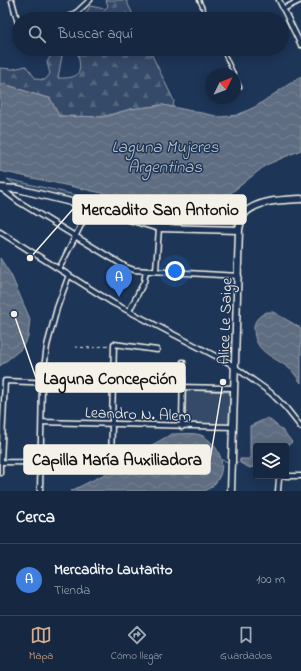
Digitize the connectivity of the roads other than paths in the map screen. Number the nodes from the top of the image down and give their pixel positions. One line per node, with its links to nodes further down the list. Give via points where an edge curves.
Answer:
1 (90, 0): 8 (street)
2 (199, 0): 9 (lane)
3 (279, 0): 6 (street)
4 (301, 0): 6 (street)
5 (12, 1): 7 (street)
6 (283, 9): 10 (street)
7 (15, 12)
8 (77, 12)
9 (205, 12)
10 (284, 12)
11 (289, 21): 12 (street)
12 (301, 45)
13 (225, 56): 14 (lane)
14 (231, 68)
15 (1, 188): 17 (street, via 18,189); 21 (street)
16 (301, 199): 19 (street, Alice Le Saige, via 277,200 245,212)
17 (90, 207): 18 (street); 21 (street)
18 (159, 228): 19 (street); 23 (street)
19 (239, 230): 26 (street, Alice Le Saige)
20 (0, 232): 22 (street)
21 (75, 236): 22 (street); 24 (street, via 126,267)
22 (60, 269): 25 (street)
23 (156, 270): 24 (street); 26 (street)
24 (146, 271): 27 (street, via 144,282)
25 (69, 275): 27 (street); 31 (street, via 47,346)
26 (239, 276): 30 (street, Alice Le Saige)
27 (129, 311): 30 (street)
28 (157, 350): 32 (street, via 114,344)
29 (183, 362): 33 (street)
30 (236, 369): 34 (street, Alice Le Saige); 39 (street, via 271,393)
31 (42, 383): 32 (street); 35 (street); 40 (street, via 5,381)
32 (113, 385): 33 (street); 36 (street)
33 (182, 387): 34 (street); 37 (street)
34 (234, 388): 38 (street, Alice Le Saige)
35 (42, 422): 36 (street, Leandro N. Alem); 41 (street)
36 (112, 424): 37 (street, Leandro N. Alem); 41 (street, via 111,463)
37 (182, 427): 38 (street, Leandro N. Alem)
38 (233, 427): 47 (street, Alice Le Saige)
39 (301, 427)
40 (1, 462): 41 (street); 42 (lane)
41 (40, 462): 46 (street)
42 (1, 474)
43 (289, 476): 44 (street)
44 (301, 476)
45 (280, 479): 48 (street)
46 (40, 491)
47 (231, 491)
48 (278, 491)

